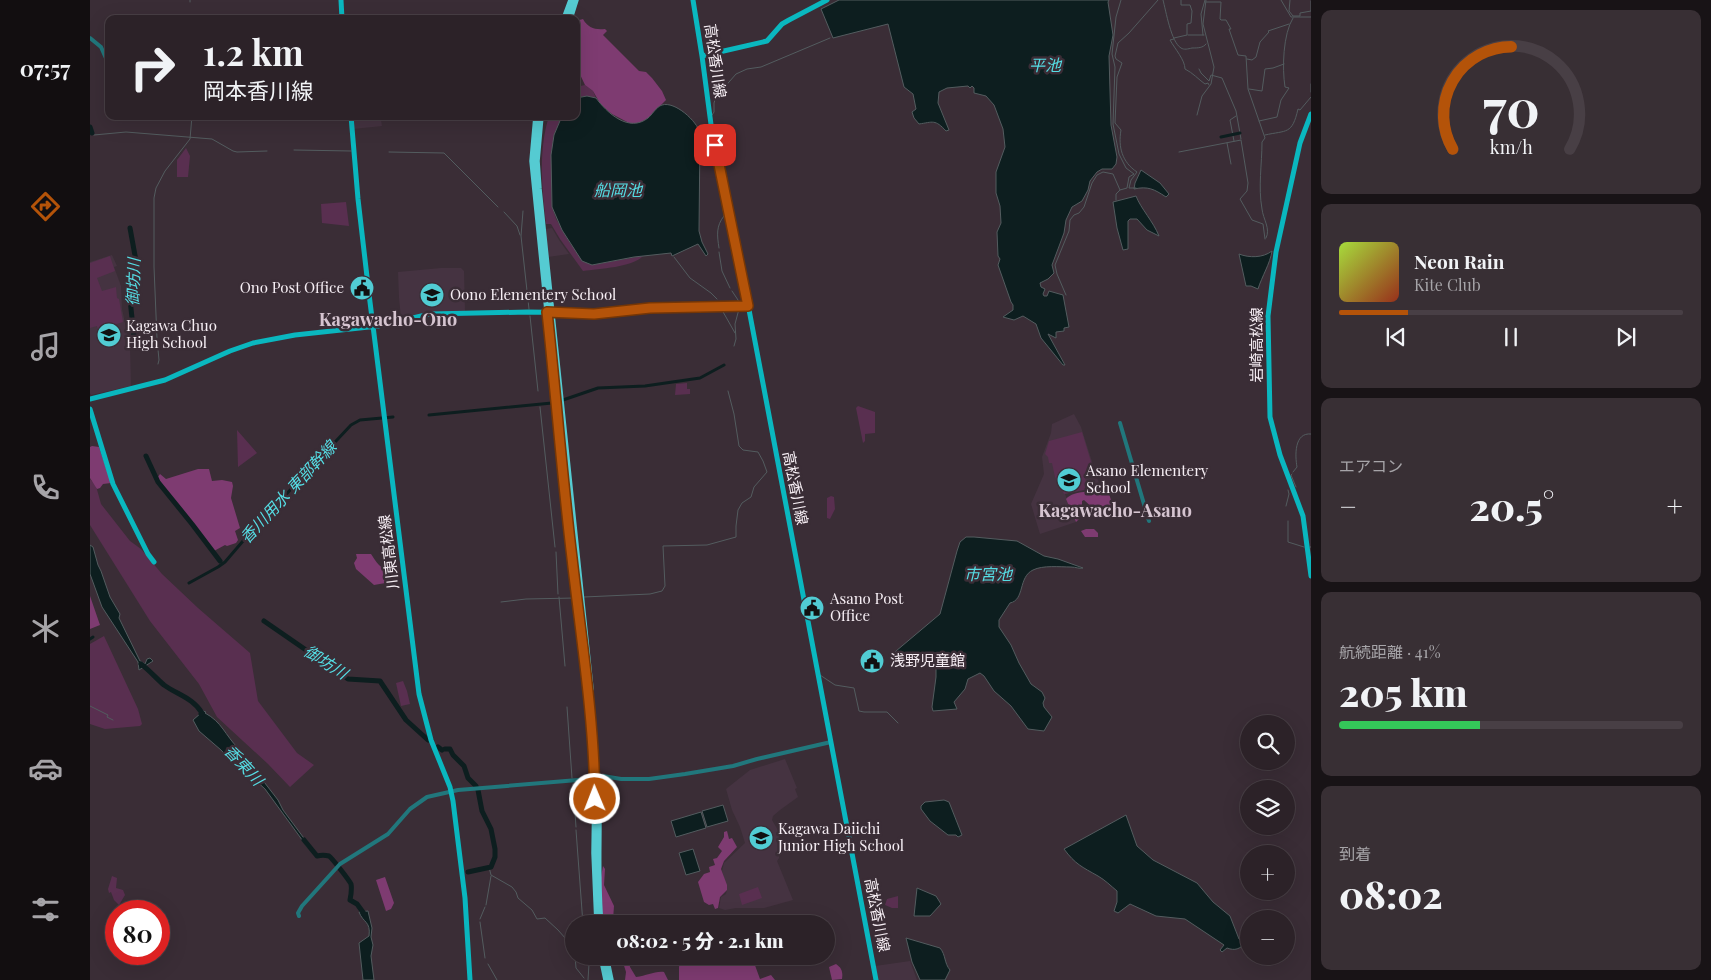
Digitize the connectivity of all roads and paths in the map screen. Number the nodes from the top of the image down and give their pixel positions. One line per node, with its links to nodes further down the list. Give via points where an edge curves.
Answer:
1 (341, 0): 6 (main road)
2 (570, 0): 7 (highway)
3 (576, 0): 8 (highway)
4 (693, 0): 11 (main road, 高松香川線)
5 (827, 0): 11 (main road, via 782,24 767,41)
6 (342, 15)
7 (565, 15)
8 (571, 15)
9 (90, 38): 10 (street, via 101,47)
10 (105, 56)
11 (702, 56): 16 (main road, 高松香川線, via 712,132)
12 (1311, 114): 24 (main road, 岩崎高松線, via 1300,143 1276,252 1268,316 1270,417 1280,454 1304,516)
13 (351, 120): 18 (main road, 川東高松線)
14 (536, 120): 17 (highway, via 532,161)
15 (541, 120): 17 (highway, via 537,161)
16 (748, 306): 17 (main road, via 650,308 602,313); 25 (main road, 高松香川線)
17 (549, 312): 18 (main road, via 442,313); 26 (highway, via 591,688)
18 (372, 326): 19 (main road, via 253,343 165,380); 27 (main road, 川東高松線, via 419,694)
19 (90, 399)
20 (90, 409): 23 (main road, via 113,484)
21 (1120, 423): 22 (street)
22 (1149, 521)
23 (154, 562)
24 (1311, 576)
25 (831, 742): 26 (street, via 685,774 639,779); 36 (main road, 高松香川線)
26 (596, 777): 27 (street); 28 (highway); 29 (highway)
27 (451, 791): 30 (street, via 421,800 388,834 345,860 299,910); 33 (main road, 川東高松線, via 465,898)
28 (597, 915)
29 (601, 915)
30 (299, 916)
31 (603, 965): 34 (highway)
32 (608, 965): 35 (highway)
33 (470, 980)
34 (606, 980)
35 (611, 980)
36 (876, 980)

